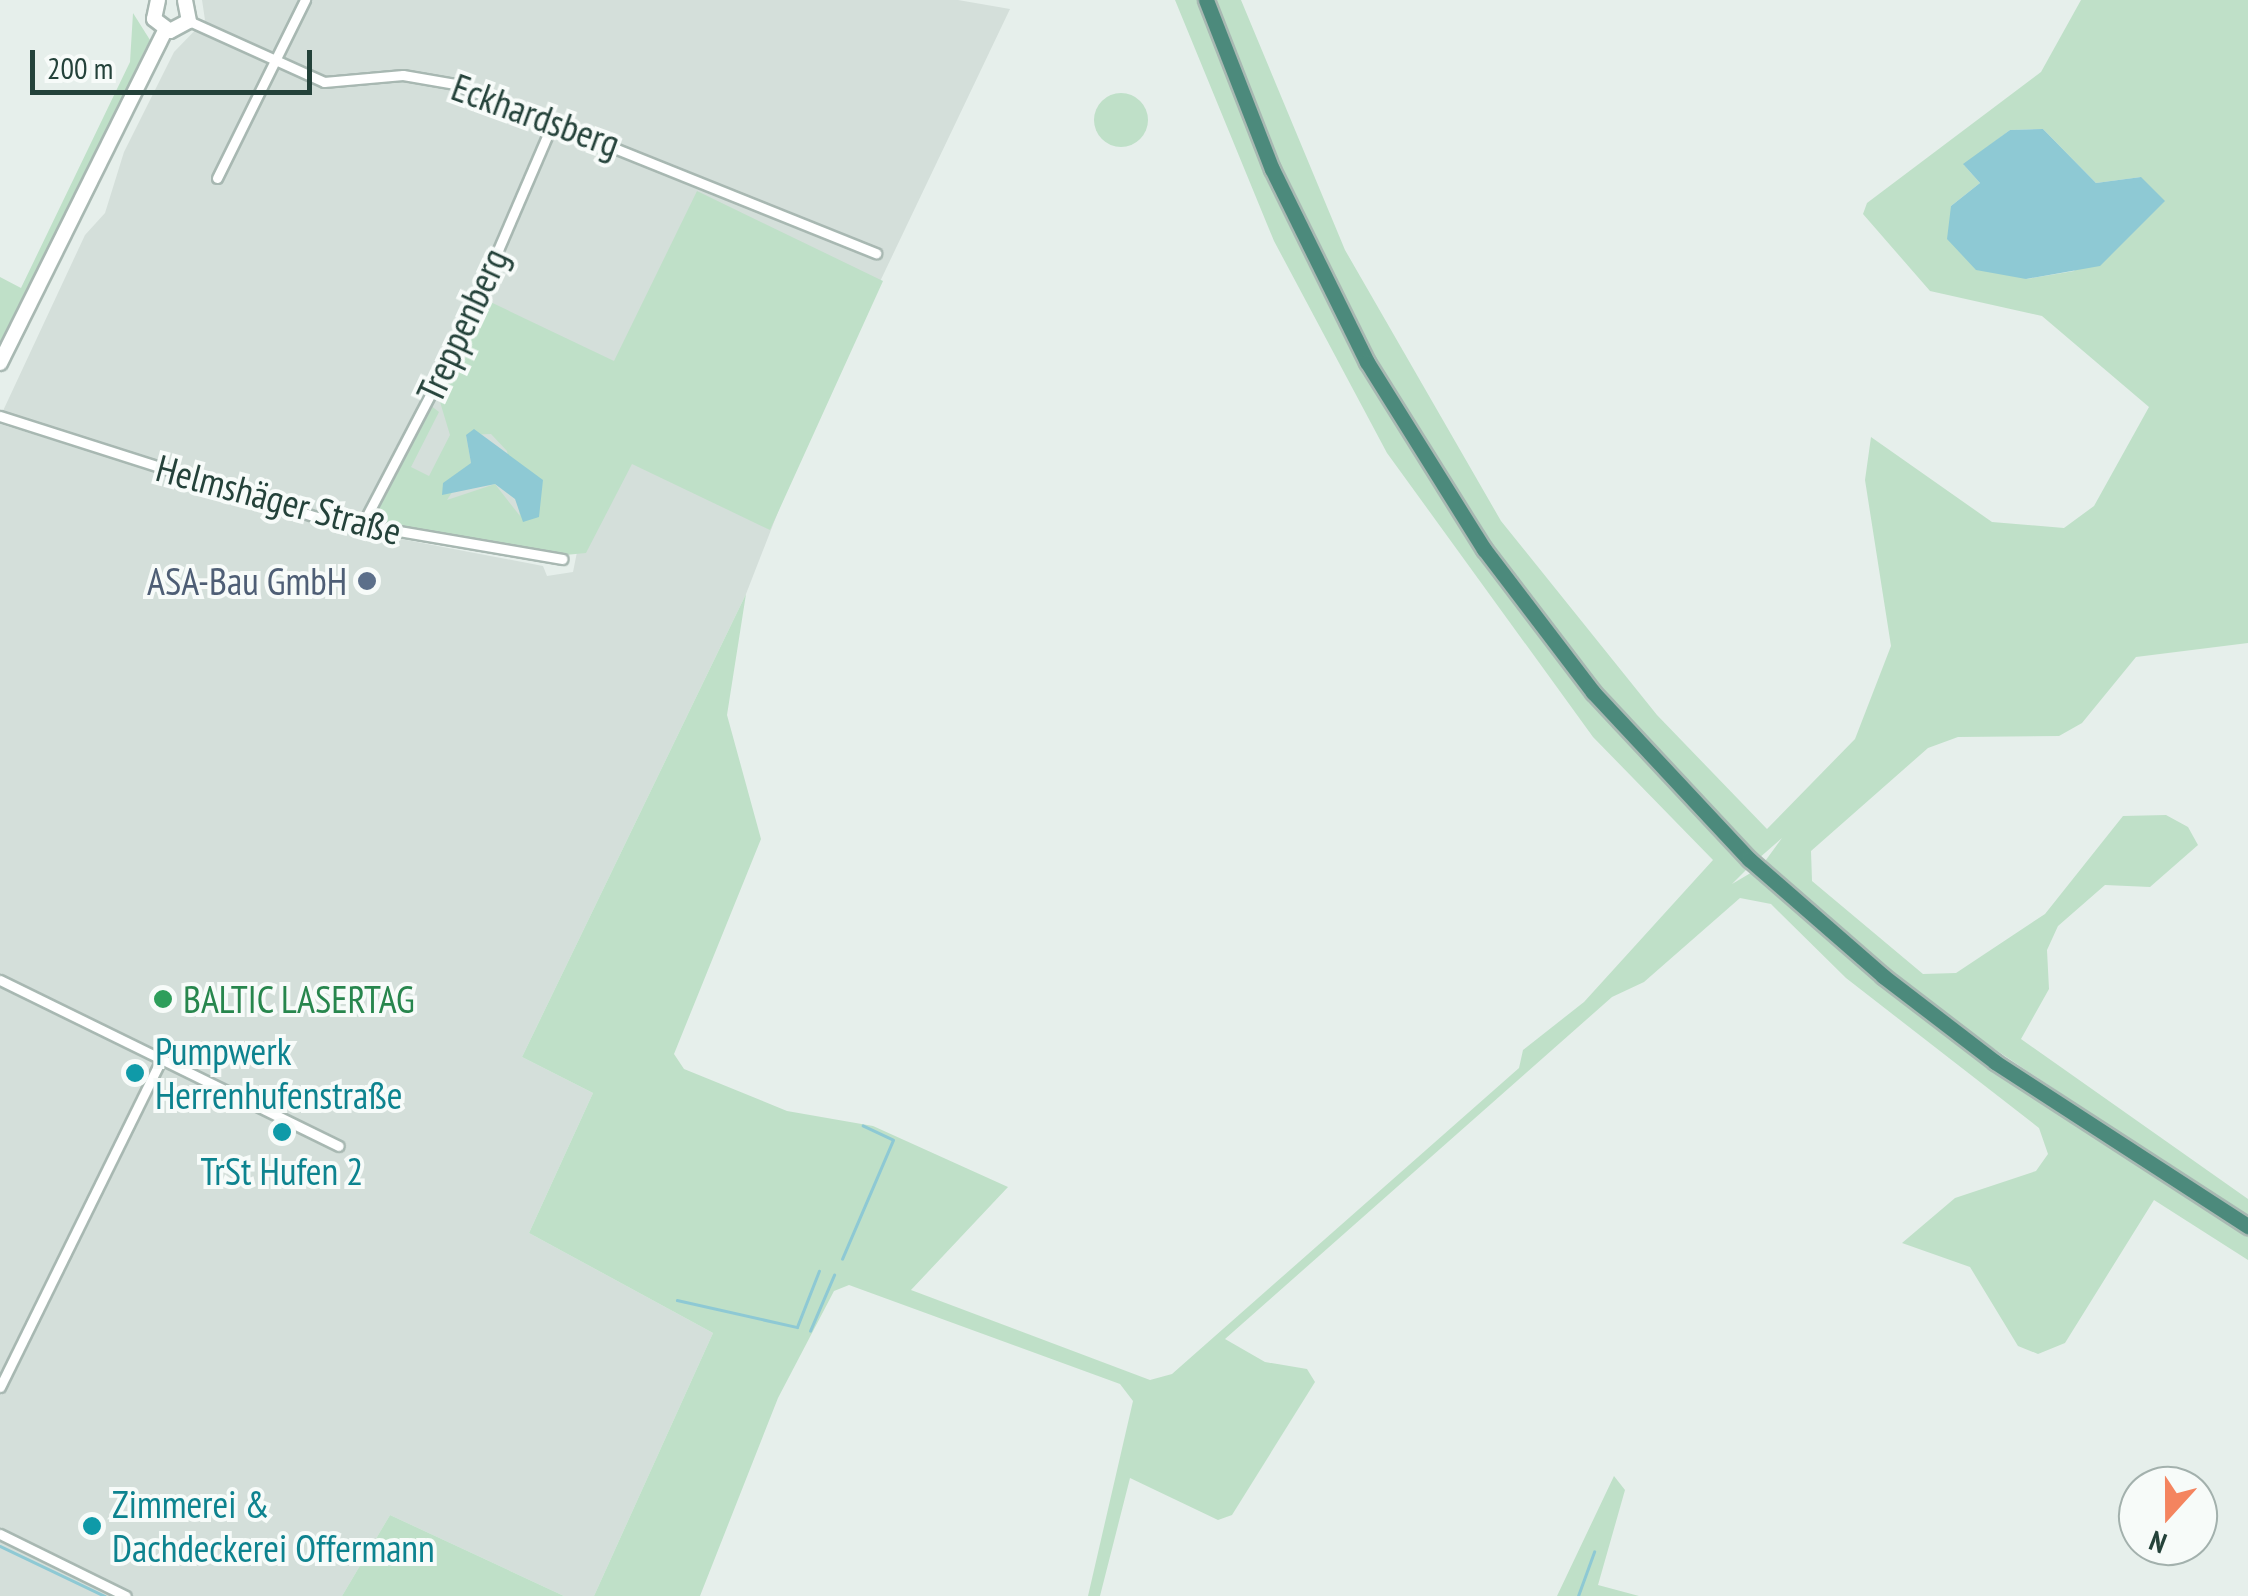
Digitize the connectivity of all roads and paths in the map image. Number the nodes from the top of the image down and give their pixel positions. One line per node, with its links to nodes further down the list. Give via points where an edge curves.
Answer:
1 (186, 0): 5 (main road)
2 (305, 0): 7 (street)
3 (1206, 0): 18 (highway, via 1272,169 1367,362 1484,549 1593,692 1749,859 1883,976 1995,1062)
4 (155, 1): 6 (main road)
5 (189, 21): 6 (main road); 7 (street, Eckhardsberg)
6 (165, 30): 11 (main road)
7 (274, 63): 8 (street, Eckhardsberg, via 324,82 437,79); 9 (street)
8 (554, 120): 10 (street, Eckhardsberg); 13 (street, Treppenberg, via 460,336)
9 (217, 178)
10 (876, 254)
11 (0, 363)
12 (0, 416): 13 (street, Helmshäger Straße)
13 (361, 527): 14 (street, Helmshäger Straße)
14 (562, 559)
15 (0, 980): 16 (street)
16 (162, 1058): 17 (street); 19 (street)
17 (339, 1146)
18 (2248, 1226)
19 (0, 1387)
20 (0, 1534): 21 (street)
21 (126, 1596)

